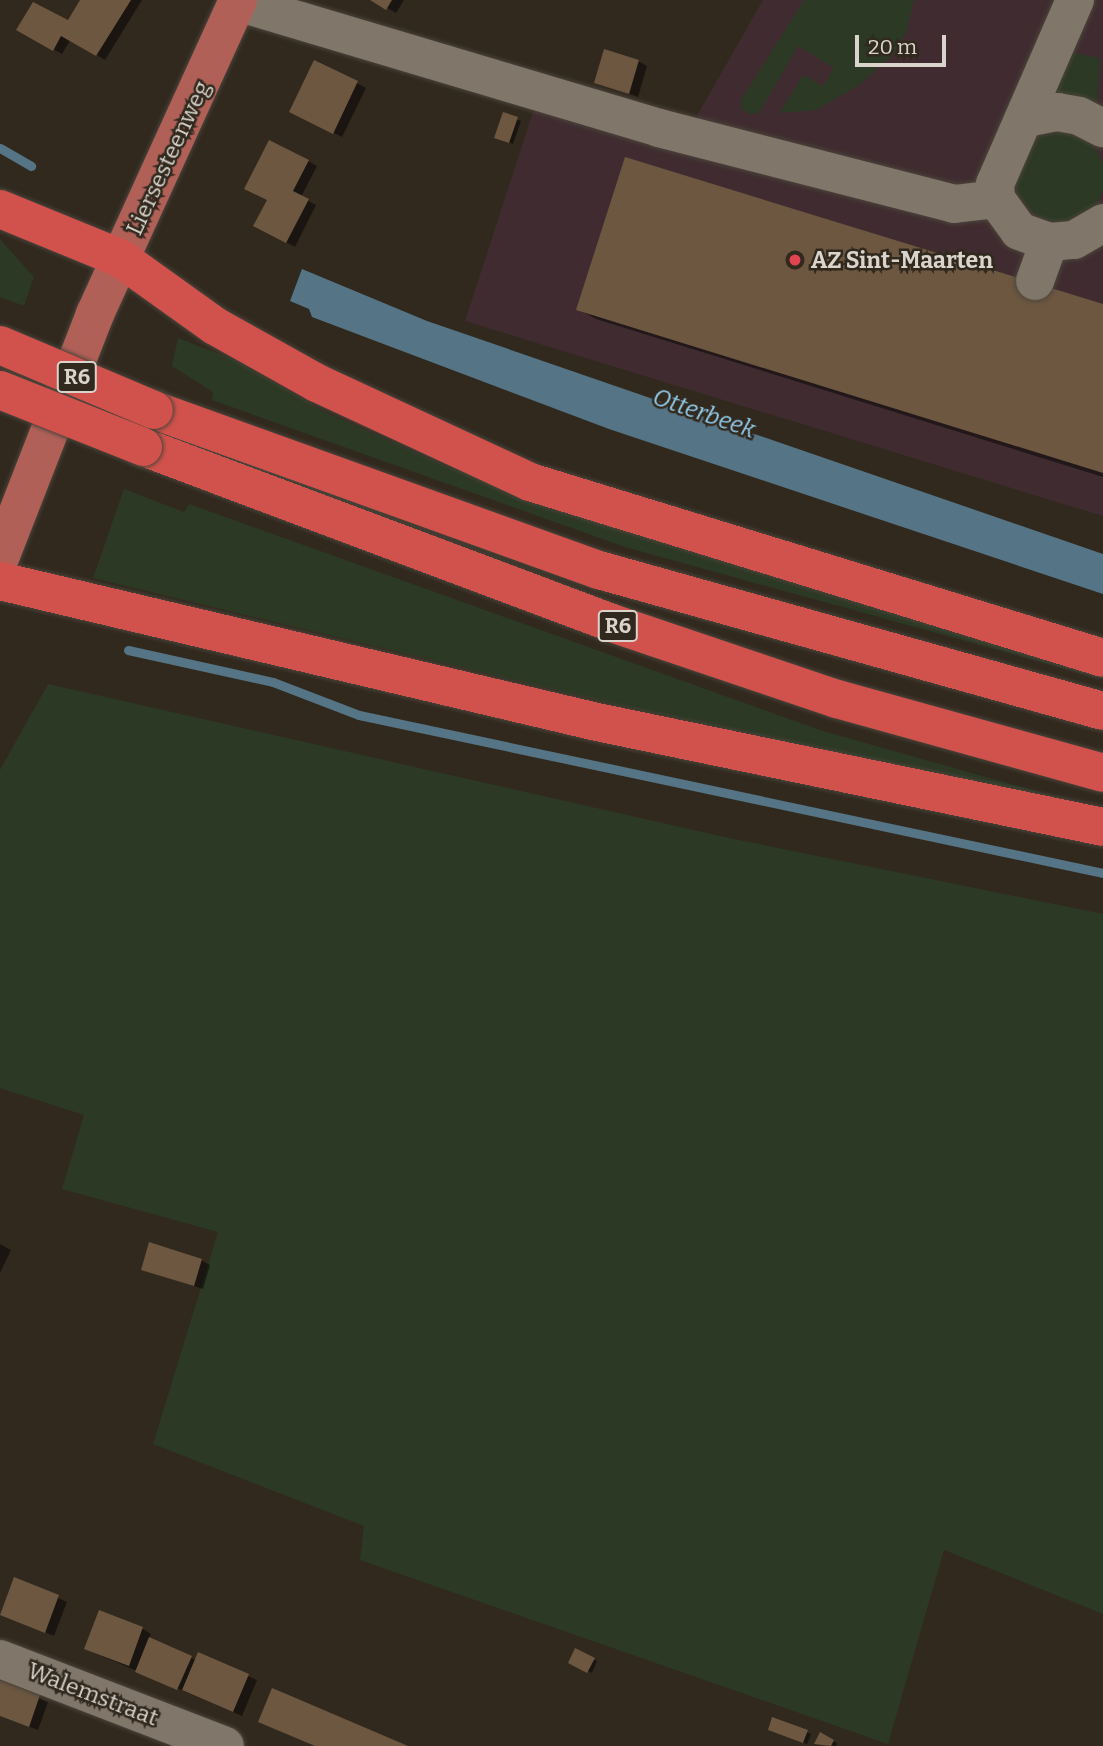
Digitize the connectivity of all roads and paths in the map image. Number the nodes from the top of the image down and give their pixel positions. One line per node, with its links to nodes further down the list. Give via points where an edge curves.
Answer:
1 (1075, 0): 3 (street)
2 (238, 1): 5 (street, via 659,128 954,204); 9 (main road, Liersesteenweg)
3 (1026, 118): 4 (street, via 1057,112); 5 (street, via 995,184)
4 (1103, 128)
5 (996, 200): 8 (street, via 1019,231)
6 (0, 209): 9 (highway)
7 (1103, 223): 8 (street, via 1074,240)
8 (1049, 242): 10 (street)
9 (120, 258): 13 (main road, Liersesteenweg, via 40,448); 15 (highway, via 215,326 317,383 530,482)
10 (1035, 281)
11 (0, 345): 16 (highway, R6, bridge, via 153,410 599,569)
12 (0, 390): 17 (highway, R6, bridge, via 625,628 837,699)
13 (0, 558)
14 (0, 581): 18 (highway, via 597,722)
15 (1103, 658)
16 (1103, 711)
17 (1103, 773)
18 (1103, 827)
19 (0, 1659): 20 (street, Walemstraat)
20 (225, 1746)

